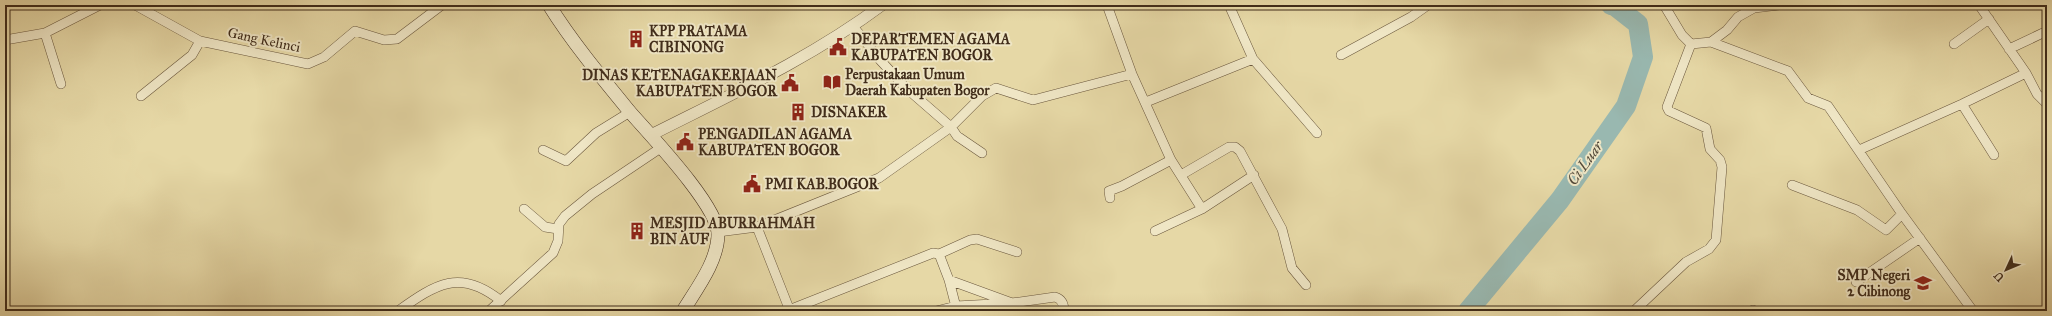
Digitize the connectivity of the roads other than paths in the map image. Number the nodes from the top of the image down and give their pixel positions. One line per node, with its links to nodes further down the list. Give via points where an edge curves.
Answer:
1 (100, 5): 15 (street)
2 (135, 5): 17 (street, Gang Kelinci)
3 (442, 5): 17 (street, Gang Kelinci, via 397,38 384,40 355,30 324,57 308,64)
4 (549, 5): 33 (main road)
5 (882, 5): 13 (street)
6 (1108, 5): 25 (street)
7 (1229, 5): 23 (street)
8 (1428, 5): 22 (street, via 1411,18)
9 (1664, 5): 19 (street, via 1682,35)
10 (1779, 5): 18 (street, via 1754,8 1738,17 1727,30)
11 (1980, 5): 12 (street)
12 (1989, 19): 20 (street); 21 (street)
13 (854, 26): 34 (street, via 894,76); 36 (street, via 802,57)
14 (2047, 31): 21 (street)
15 (45, 33): 16 (street); 26 (street)
16 (5, 40)
17 (200, 41): 29 (street, via 192,55)
18 (1711, 42): 19 (street); 39 (street, via 1788,71 1808,98 1828,106)
19 (1691, 44): 69 (street, via 1667,107 1669,111 1706,128 1710,149 1720,160 1722,167 1716,240 1709,249 1686,262)
20 (1954, 44)
21 (2010, 49): 24 (street)
22 (1341, 55)
23 (1253, 59): 30 (street); 35 (street)
24 (2026, 73): 28 (street); 31 (street)
25 (1132, 74): 30 (street); 34 (street, via 1032,100 996,88 982,96)
26 (61, 84)
27 (2047, 90): 28 (street)
28 (2037, 94): 32 (street)
29 (141, 96)
30 (1146, 102): 42 (street)
31 (1962, 104): 39 (street); 41 (street)
32 (2047, 104)
33 (630, 112): 36 (main road); 38 (street, via 596,133 566,161)
34 (951, 127): 40 (street, via 957,136); 50 (street, via 880,178)
35 (1317, 133)
36 (651, 135): 37 (main road)
37 (662, 147): 51 (street, via 592,194 566,216); 53 (main road, via 714,219)
38 (543, 150)
39 (1859, 150): 49 (street)
40 (982, 153)
41 (1994, 155)
42 (1171, 160): 43 (street); 46 (street, via 1122,186 1111,189)
43 (1181, 175): 44 (street, via 1229,147 1235,147); 48 (street)
44 (1254, 175): 48 (street); 59 (street, via 1282,229 1292,268)
45 (1792, 185): 49 (street, via 1857,210 1886,230)
46 (1110, 198)
47 (524, 209): 51 (street, via 545,227)
48 (1202, 209): 52 (street)
49 (1902, 214): 54 (street)
50 (757, 227): 53 (street); 63 (street)
51 (558, 229): 60 (street, via 558,241 553,252)
52 (1155, 231)
53 (718, 232): 66 (main road, via 718,246 712,260)
54 (1920, 238): 58 (street); 70 (street)
55 (1017, 252): 56 (street, via 977,239)
56 (939, 254): 57 (street); 63 (street, via 933,253)
57 (949, 280): 61 (street); 62 (street)
58 (1856, 282)
59 (1306, 285)
60 (501, 301): 64 (street, via 486,288 463,282 444,284 423,293); 65 (street)
61 (1012, 303): 62 (street); 68 (street, via 1056,297 1063,302)
62 (956, 308): 67 (street)
63 (789, 310)
64 (398, 311)
65 (489, 311)
66 (684, 311)
67 (936, 311)
68 (1064, 311)
69 (1634, 311)
70 (1973, 311)

